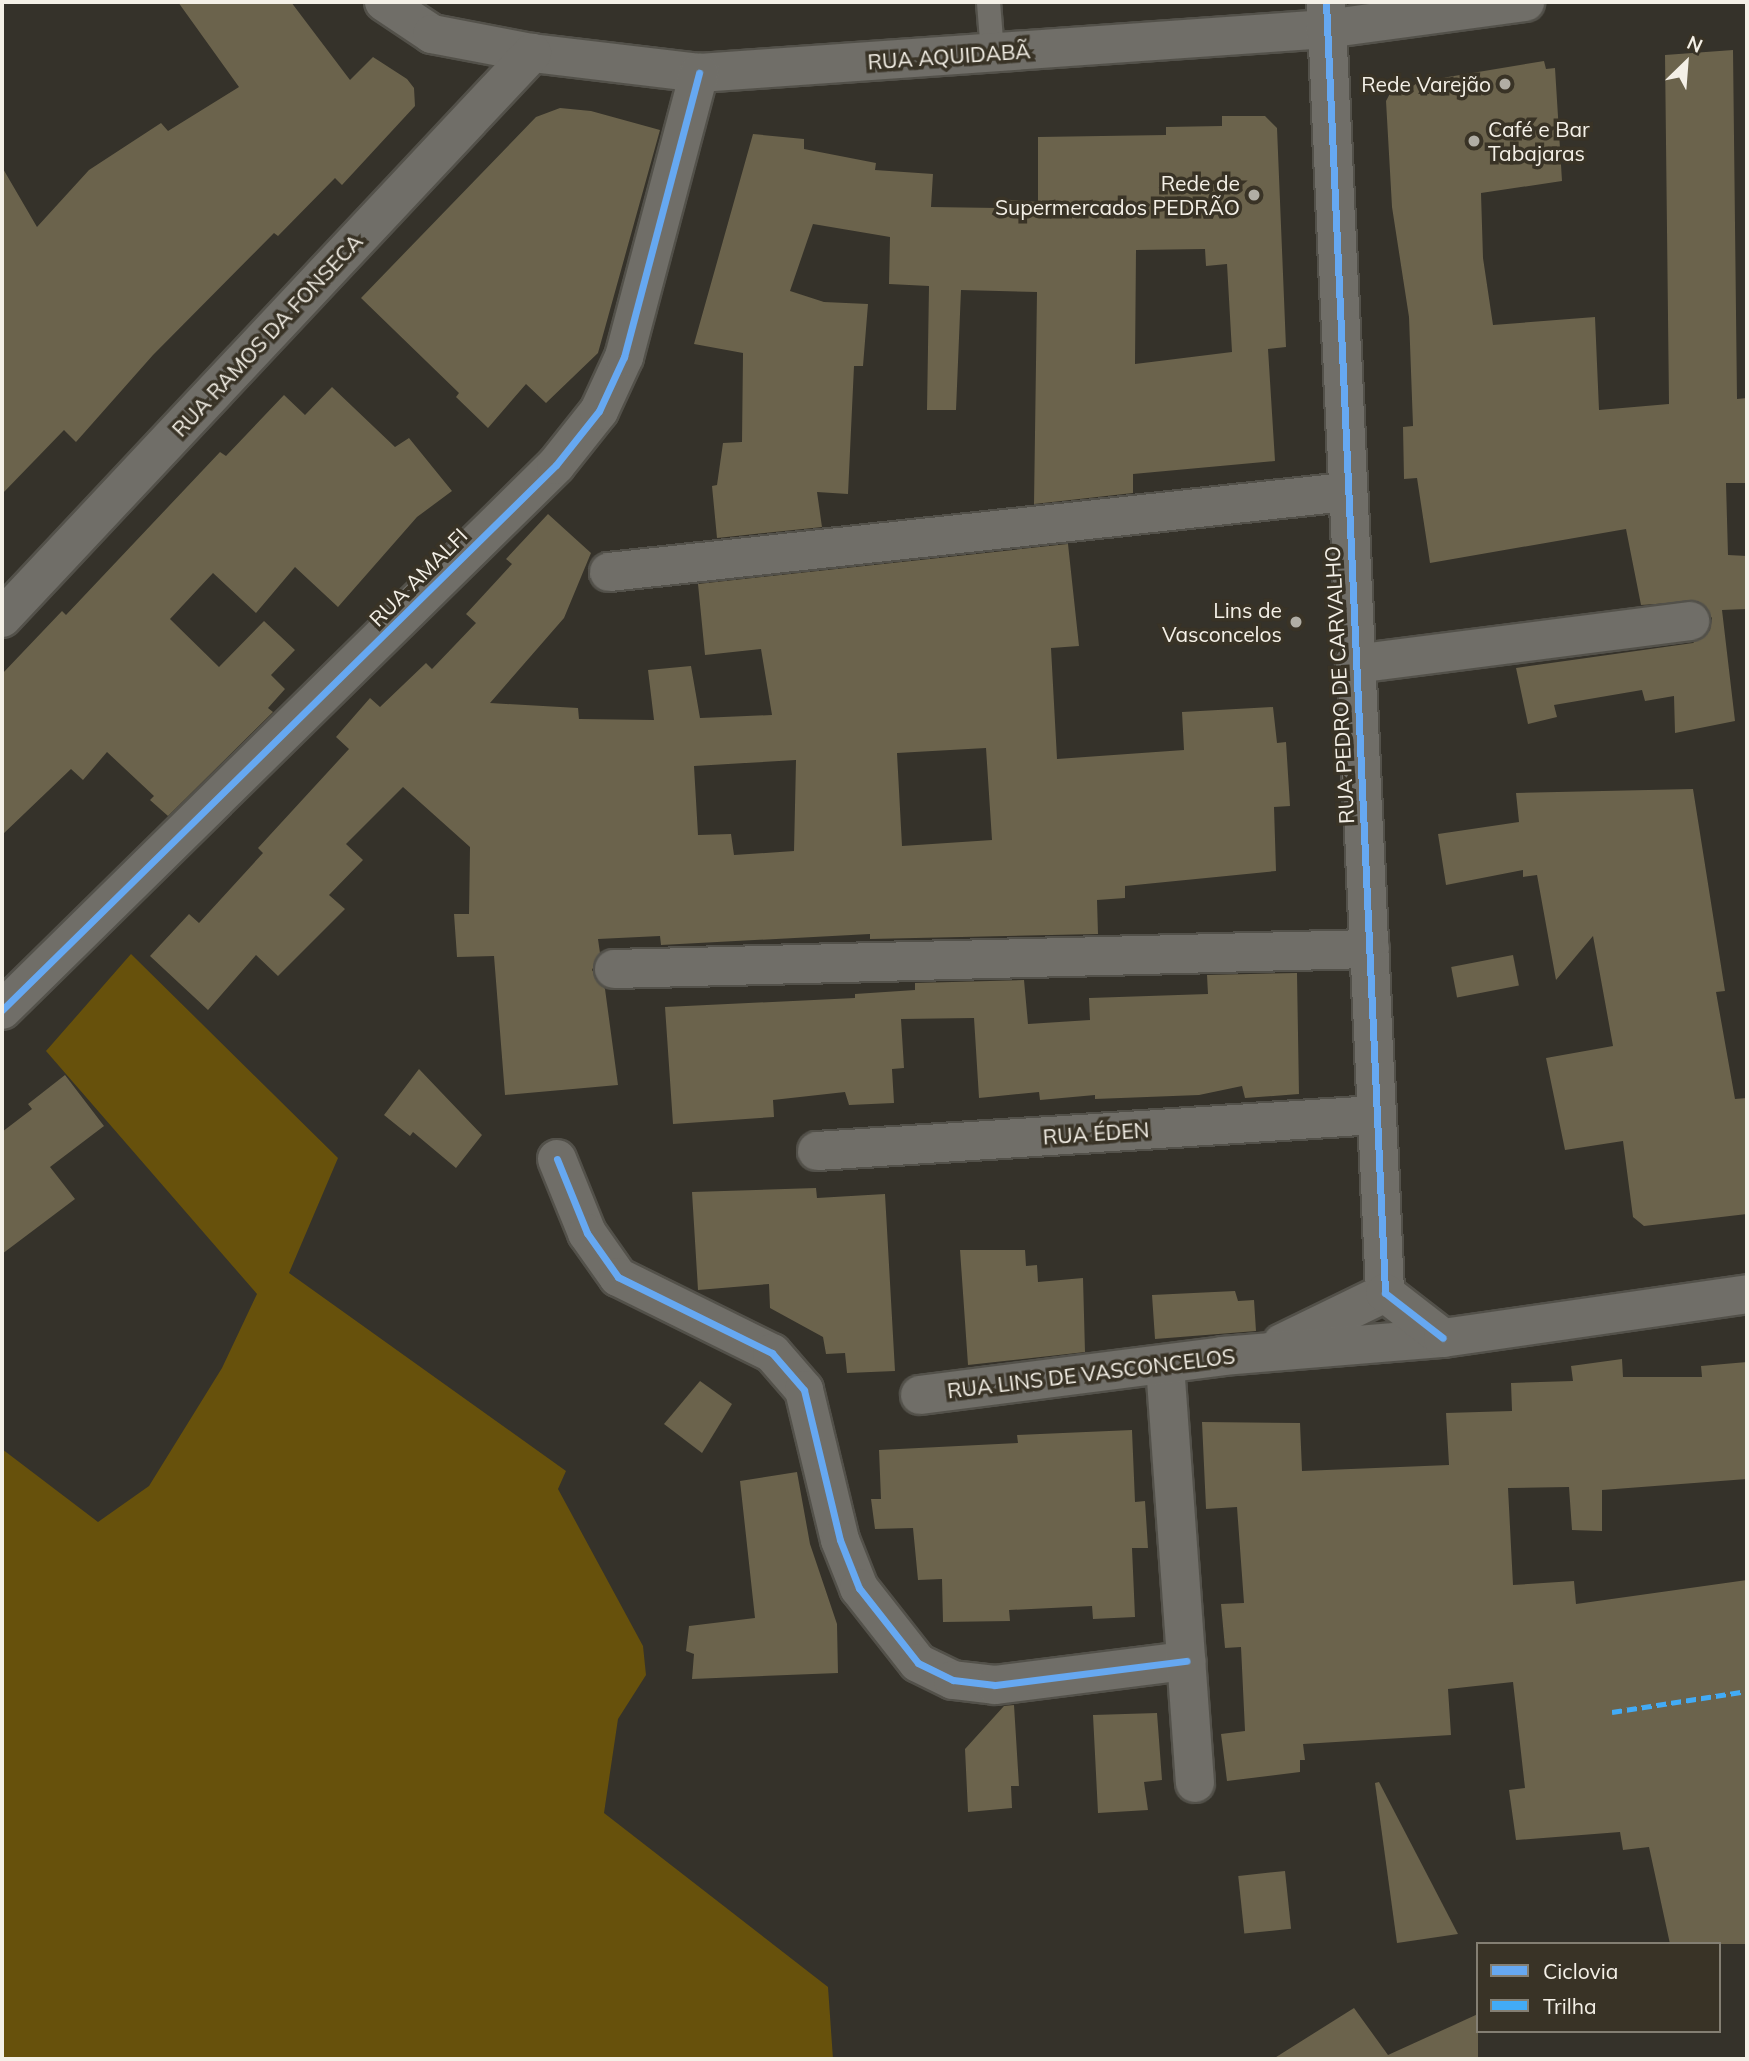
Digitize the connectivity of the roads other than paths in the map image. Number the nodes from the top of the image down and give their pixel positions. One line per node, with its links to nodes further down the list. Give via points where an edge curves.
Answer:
1 (384, 2): 6 (street, RUA AQUIDABÃ, via 432,34)
2 (988, 2): 5 (lane)
3 (1525, 2): 4 (street, RUA AQUIDABÃ)
4 (1326, 16): 5 (street, RUA AQUIDABÃ); 8 (street, RUA PEDRO DE CARVALHO)
5 (992, 52): 7 (street, RUA AQUIDABÃ)
6 (532, 53): 7 (street, RUA AQUIDABÃ); 10 (street, RUA RAMOS DA FONSECA)
7 (699, 73): 15 (street, RUA AMALFI, via 632,332 599,411 556,465)
8 (1346, 492): 9 (street); 12 (street, RUA PEDRO DE CARVALHO)
9 (609, 572)
10 (2, 618)
11 (1690, 621): 12 (street)
12 (1355, 664): 13 (street, RUA PEDRO DE CARVALHO)
13 (1370, 949): 14 (street); 16 (street, RUA PEDRO DE CARVALHO)
14 (614, 969)
15 (2, 1010)
16 (1375, 1115): 17 (street, RUA ÉDEN); 19 (street, RUA PEDRO DE CARVALHO)
17 (817, 1151)
18 (558, 1159): 25 (street, via 587,1233 618,1277 772,1353 804,1390 840,1540 859,1588 918,1663 953,1680 995,1685)
19 (1385, 1293): 21 (street); 22 (street, RUA LINS DE VASCONCELOS)
20 (1747, 1294): 21 (street, RUA LINS DE VASCONCELOS)
21 (1443, 1338): 22 (street, RUA LINS DE VASCONCELOS)
22 (1261, 1353): 23 (street, RUA LINS DE VASCONCELOS)
23 (1165, 1365): 24 (street, RUA LINS DE VASCONCELOS); 25 (street)
24 (920, 1395)
25 (1186, 1661): 26 (street)
26 (1195, 1783)

